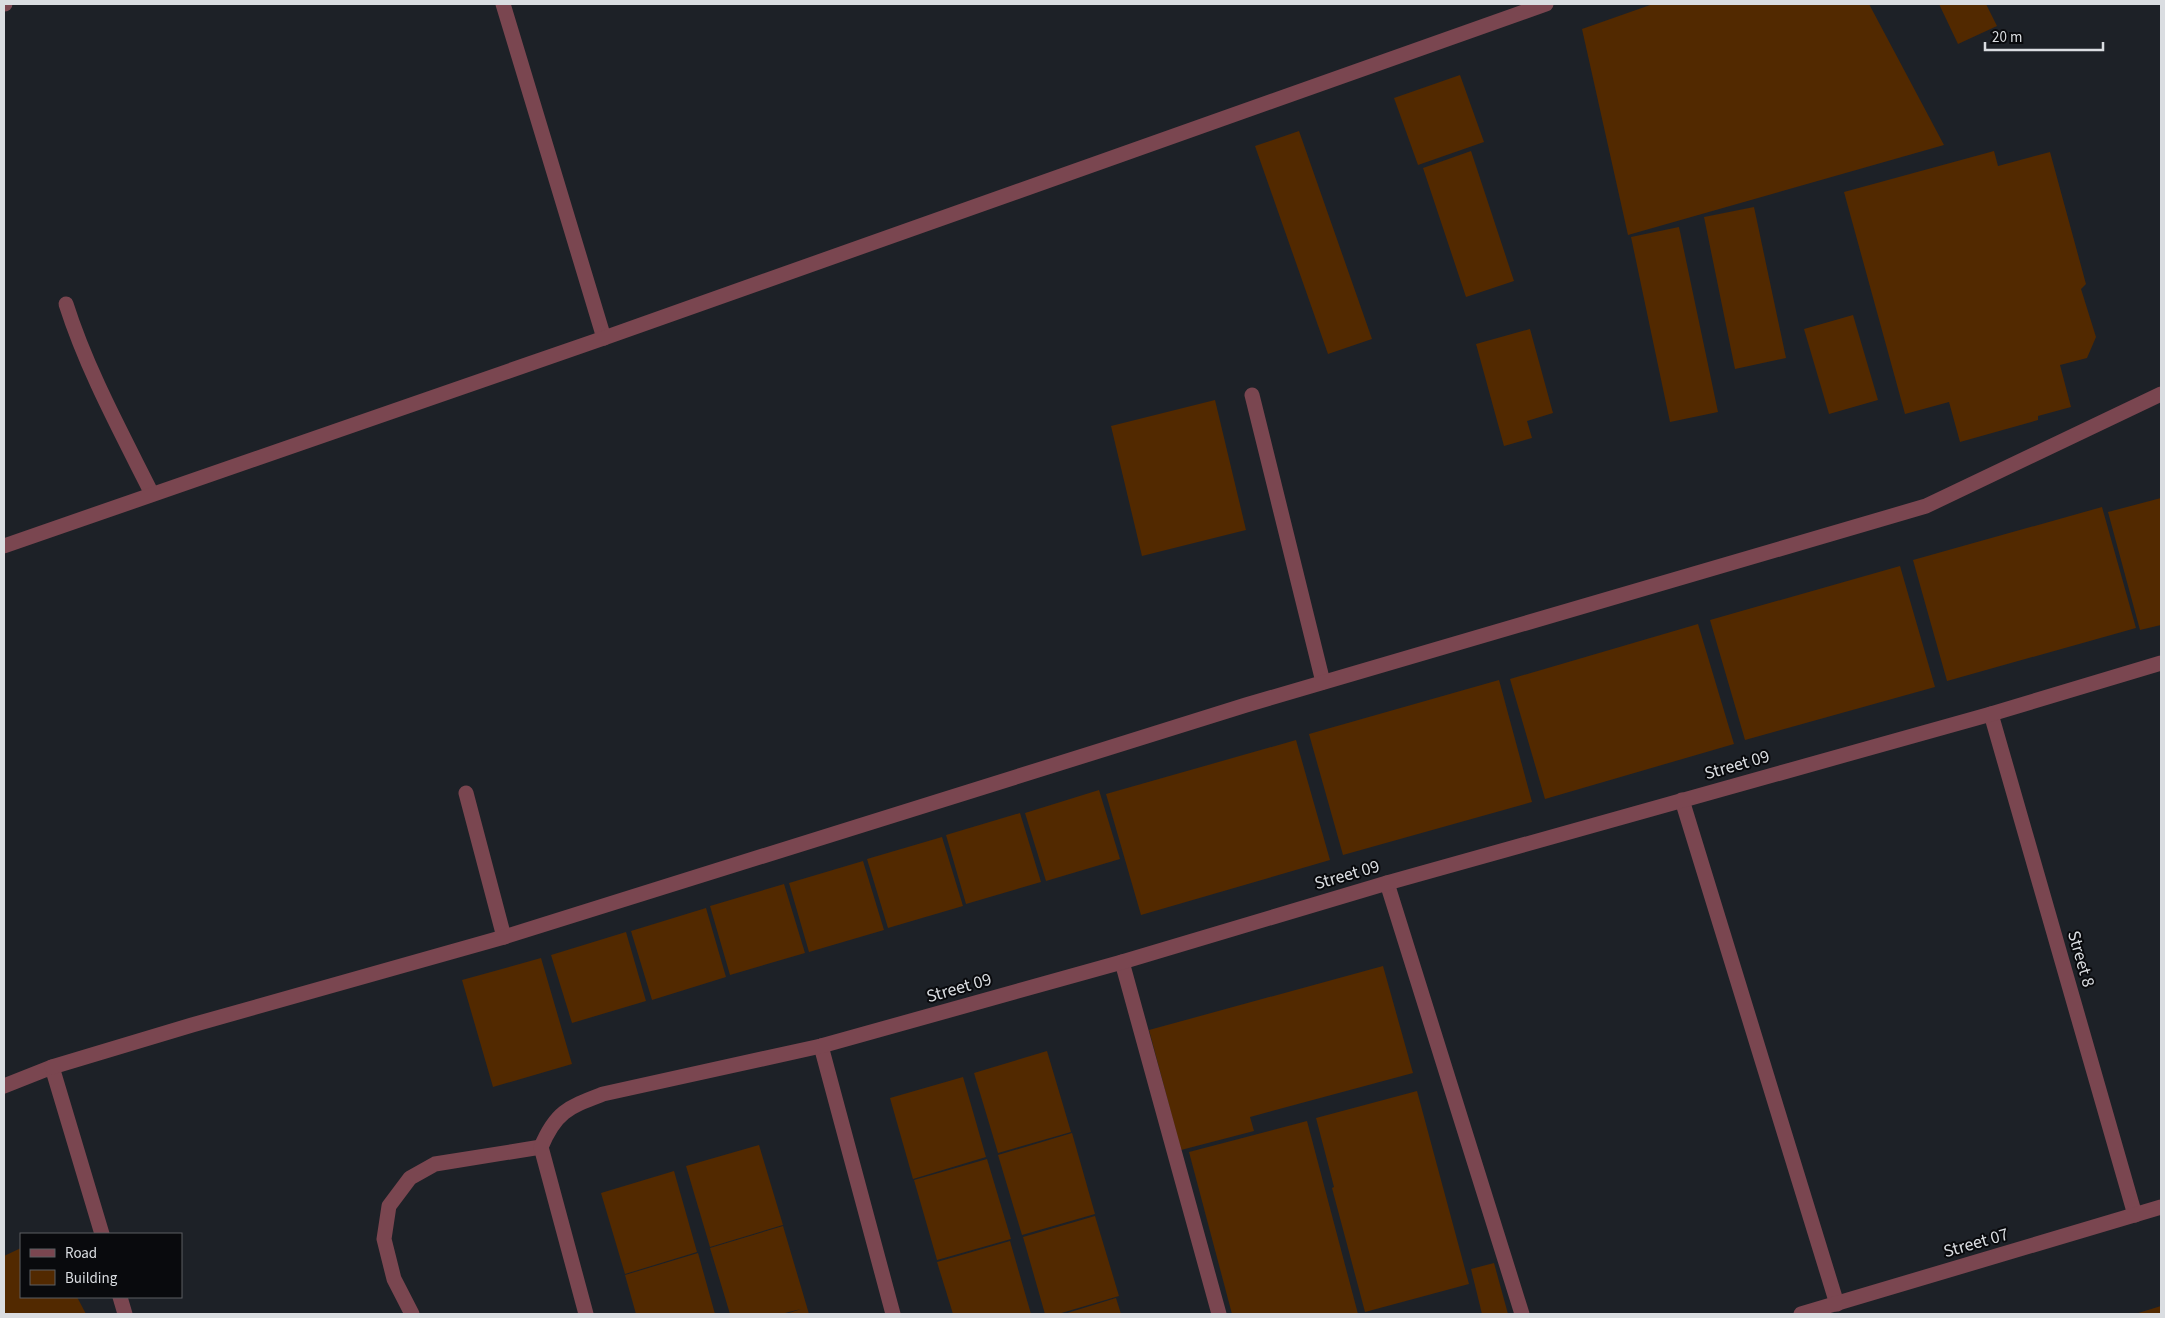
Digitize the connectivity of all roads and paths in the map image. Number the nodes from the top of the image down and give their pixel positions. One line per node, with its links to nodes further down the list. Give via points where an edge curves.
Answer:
1 (503, 4): 4 (street)
2 (1546, 4): 4 (street)
3 (66, 304): 7 (street, via 76,336)
4 (604, 338): 7 (street)
5 (2161, 394): 10 (street, via 1926,506)
6 (1252, 395): 10 (street)
7 (152, 494): 8 (street)
8 (4, 546)
9 (2161, 663): 11 (street, Street 09)
10 (1323, 682): 15 (street)
11 (1991, 714): 13 (street, Street 09); 22 (street, Street 8)
12 (466, 792): 15 (street)
13 (1682, 800): 14 (street, Street 09); 25 (street)
14 (1387, 883): 16 (street, Street 09); 31 (street)
15 (504, 937): 18 (street)
16 (1122, 962): 17 (street, Street 09); 30 (street)
17 (821, 1046): 20 (street, Street 09, via 603,1094 570,1107 550,1127); 29 (street)
18 (52, 1067): 19 (street); 23 (street)
19 (4, 1086)
20 (541, 1146): 27 (street, via 435,1164 410,1178 389,1206 384,1239 394,1279); 28 (street)
21 (2161, 1207): 22 (street, Street 07)
22 (2135, 1215): 25 (street, Street 07)
23 (102, 1233)
24 (120, 1298): 26 (street)
25 (1837, 1304): 32 (street, Street 07)
26 (125, 1314)
27 (412, 1314)
28 (586, 1314)
29 (893, 1314)
30 (1220, 1314)
31 (1522, 1314)
32 (1801, 1314)

